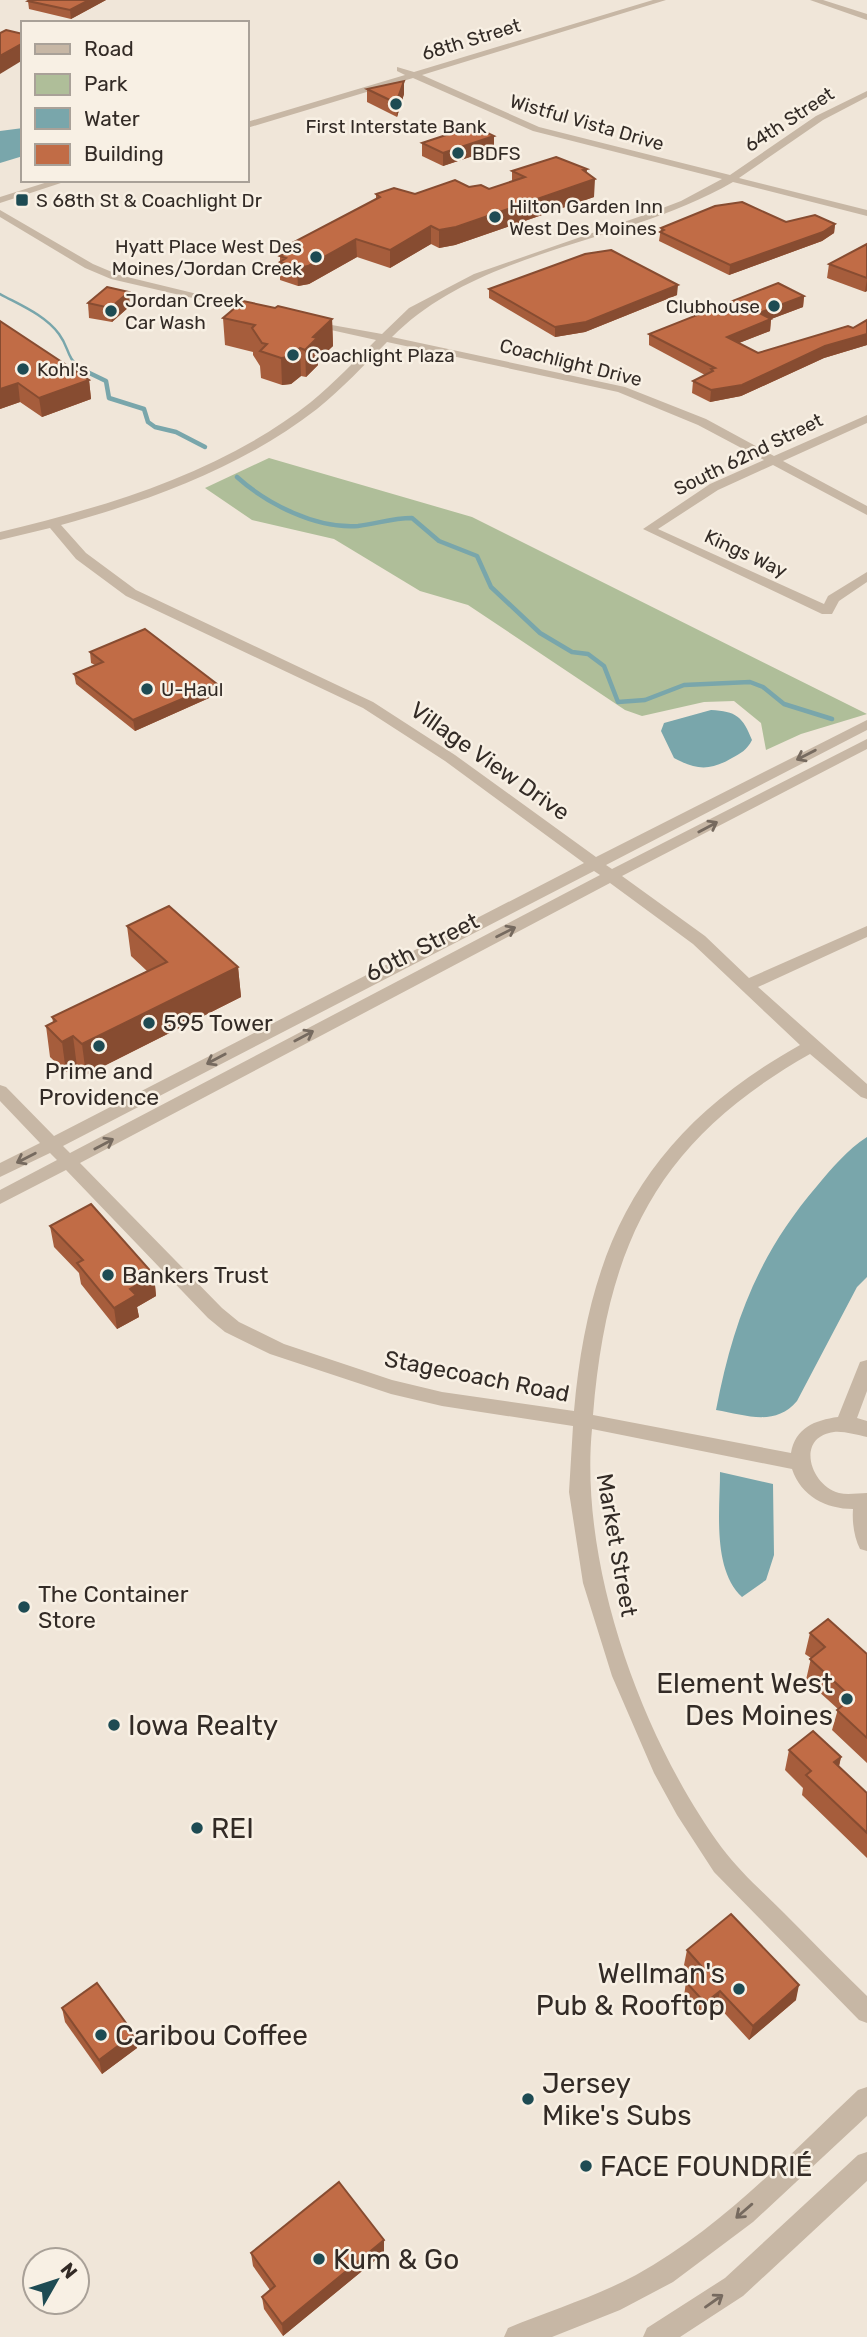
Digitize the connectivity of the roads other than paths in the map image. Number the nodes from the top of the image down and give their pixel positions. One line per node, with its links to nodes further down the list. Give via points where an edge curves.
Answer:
1 (629, 0): 5 (street, 68th Street)
2 (662, 0): 7 (street, 68th Street)
3 (814, 0): 4 (street)
4 (867, 18)
5 (416, 64): 6 (street, 68th Street); 7 (street, Wistful Vista Drive)
6 (400, 69): 8 (street, Wistful Vista Drive); 10 (street, 68th Street)
7 (428, 70): 8 (street, 68th Street); 12 (street, Wistful Vista Drive, via 549,124)
8 (411, 75): 11 (street, 68th Street); 12 (street, Wistful Vista Drive, via 536,129)
9 (867, 94): 12 (street, 64th Street, via 811,122)
10 (248, 115)
11 (248, 125)
12 (732, 177): 18 (street, Wistful Vista Drive); 21 (street, 64th Street, via 687,203 471,279 413,310)
13 (23, 182): 15 (street)
14 (58, 182): 16 (street)
15 (0, 189)
16 (0, 200)
17 (0, 213): 19 (street, via 115,277 274,315 205,305 103,280 75,269)
18 (867, 213)
19 (0, 224)
20 (298, 319): 21 (street, Coachlight Drive)
21 (384, 338): 23 (street, Coachlight Drive, via 621,389 690,416); 25 (street, 64th Street, via 314,405 259,442 151,492)
22 (867, 419): 23 (street, South 62nd Street)
23 (773, 461): 24 (street, Coachlight Drive); 27 (street, South 62nd Street, via 715,488)
24 (867, 511)
25 (52, 522): 26 (street); 28 (street); 32 (street, Village View Drive, via 81,556 116,584 368,705 441,751)
26 (0, 528)
27 (649, 529): 29 (street, Kings Way, via 827,611 833,599)
28 (0, 537)
29 (867, 576)
30 (867, 724): 32 (street, 60th Street, one-way to 32)
31 (867, 743): 33 (street, 60th Street, one-way to 31)
32 (594, 865): 33 (street, Village View Drive); 39 (street, 60th Street, one-way to 39)
33 (612, 878): 35 (street, Village View Drive, via 699,940); 40 (street, 60th Street, one-way to 33)
34 (867, 931): 35 (street)
35 (748, 985): 36 (street, Village View Drive)
36 (812, 1046): 38 (street, Village View Drive); 44 (street, Market Street, via 739,1090 703,1120 635,1209 600,1299 585,1373)
37 (0, 1091): 39 (street, Stagecoach Road)
38 (867, 1093)
39 (52, 1144): 40 (street, Stagecoach Road); 41 (street, 60th Street, one-way to 41)
40 (69, 1162): 42 (street, 60th Street); 44 (street, Stagecoach Road, via 215,1312 241,1332 277,1349 391,1387)
41 (0, 1171)
42 (0, 1198)
43 (867, 1367): 45 (street, via 847,1418)
44 (583, 1421): 46 (street, Stagecoach Road); 49 (street, Market Street, via 579,1493 600,1608 621,1670 672,1786 725,1869)
45 (858, 1426): 46 (street, via 831,1424 816,1429 804,1439)
46 (798, 1462): 47 (street, via 807,1481 826,1497)
47 (865, 1502): 48 (street, via 862,1519)
48 (867, 1542)
49 (867, 2012)
50 (867, 2099): 52 (street, one-way to 52, via 744,2211 662,2274 611,2300)
51 (867, 2164): 53 (street, one-way to 51, via 734,2287)
52 (517, 2337)
53 (656, 2337)

